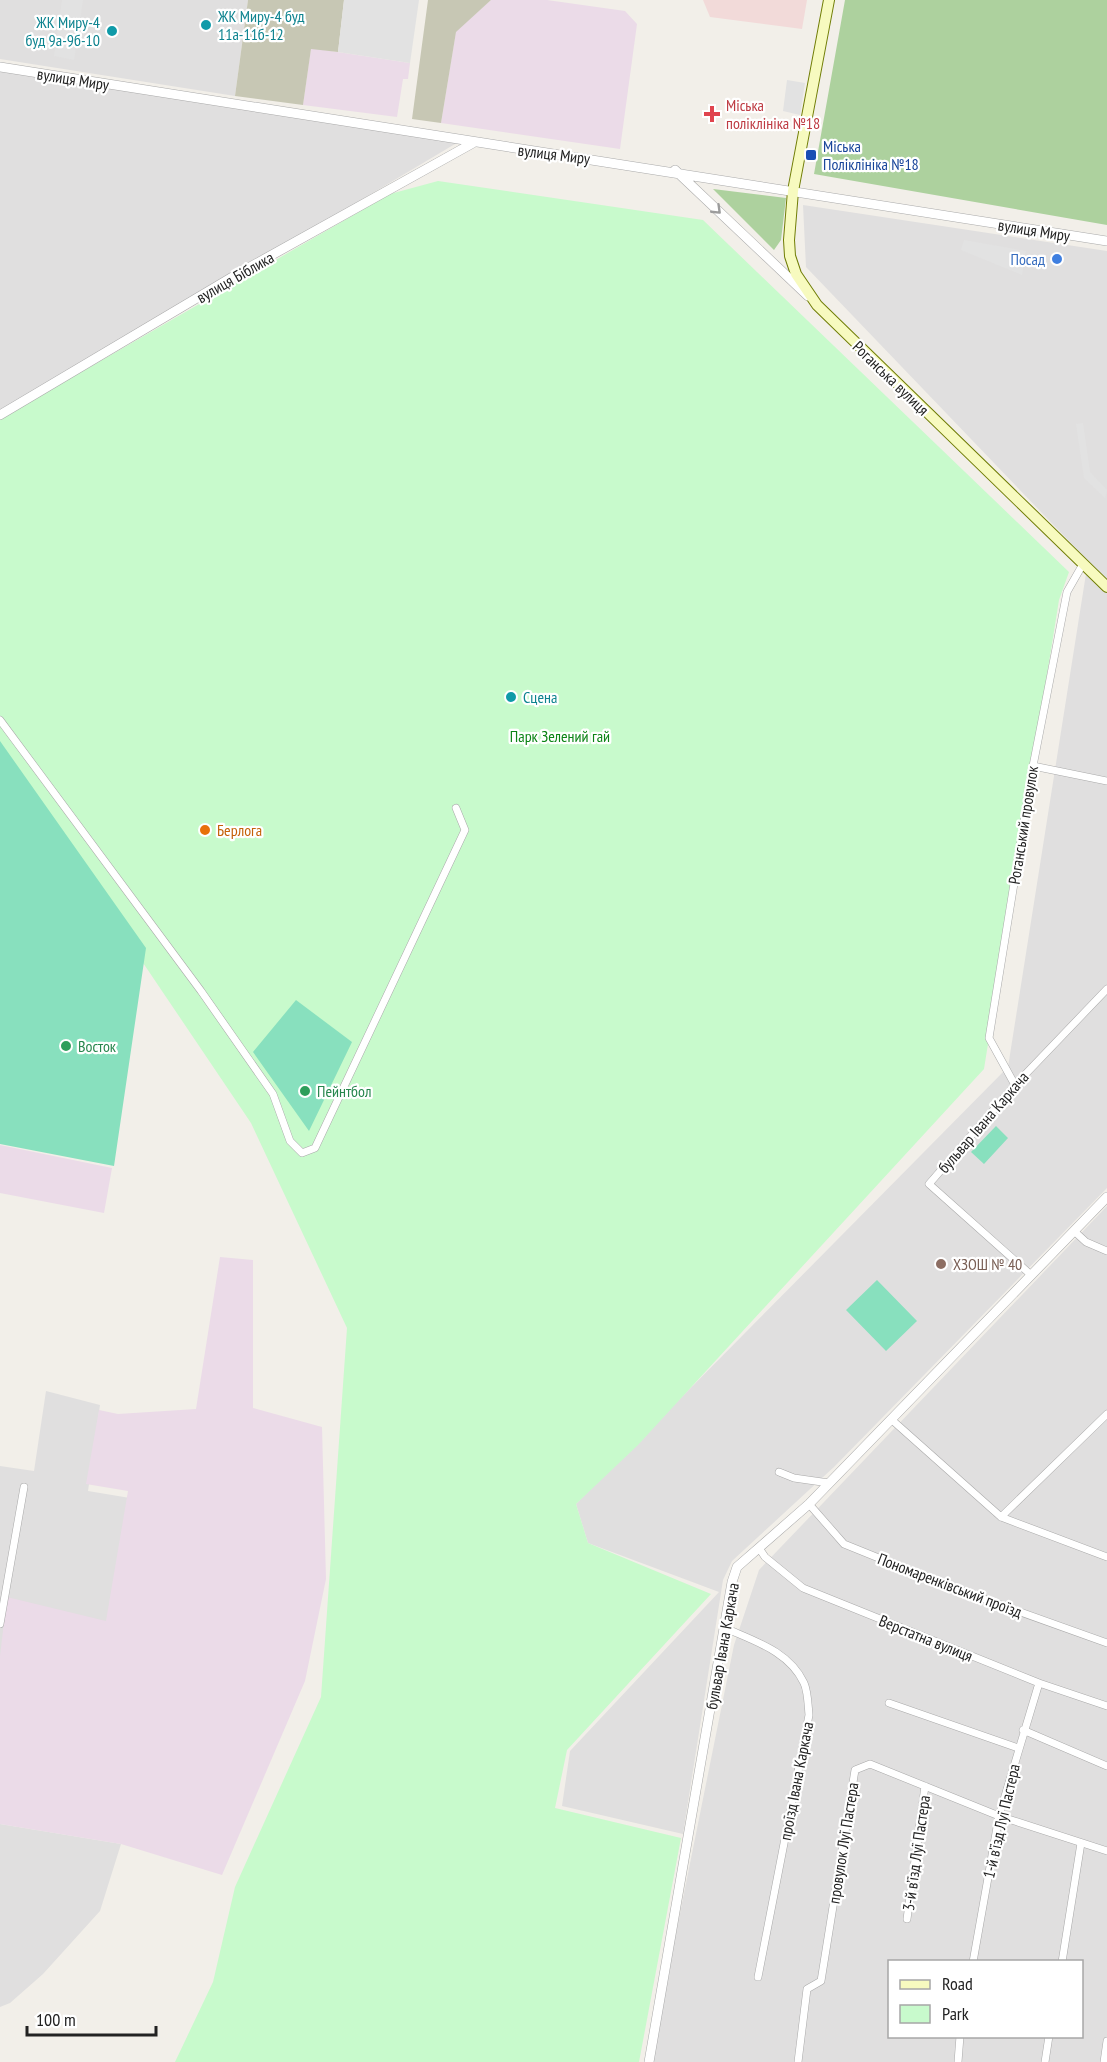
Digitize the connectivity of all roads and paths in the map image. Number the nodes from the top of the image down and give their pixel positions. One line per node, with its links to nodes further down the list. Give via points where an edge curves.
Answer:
1 (829, 0): 5 (main road)
2 (0, 67): 3 (street, вулиця Миру)
3 (473, 143): 4 (street, вулиця Миру); 8 (street, вулиця Біблика, via 234,276)
4 (675, 170): 5 (street, вулиця Миру); 7 (street, Роганська вулиця, one-way to 7)
5 (793, 191): 6 (street, вулиця Миру); 7 (main road, via 790,256 796,274)
6 (1107, 241)
7 (817, 305): 9 (main road, Роганська вулиця)
8 (0, 415)
9 (1083, 564): 10 (main road, Роганська вулиця); 12 (street, Роганський провулок, via 1067,592)
10 (1107, 587)
11 (0, 720): 14 (street, via 273,1094 290,1141 302,1153 315,1148 465,830)
12 (1033, 766): 13 (street); 16 (street, Роганський провулок, via 989,1038)
13 (1107, 781)
14 (456, 808)
15 (1107, 989): 16 (street, бульвар Івана Каркача)
16 (1015, 1085): 20 (street, бульвар Івана Каркача, via 929,1184)
17 (1107, 1197): 18 (street, бульвар Івана Каркача)
18 (1074, 1231): 19 (street, via 1086,1242); 20 (street, бульвар Івана Каркача)
19 (1107, 1251)
20 (1030, 1274): 22 (street, бульвар Івана Каркача)
21 (1107, 1414): 27 (street)
22 (892, 1420): 24 (street, бульвар Івана Каркача); 27 (street)
23 (779, 1472): 24 (street, via 794,1479)
24 (829, 1484): 26 (street, бульвар Івана Каркача)
25 (24, 1487): 30 (street)
26 (809, 1504): 28 (street, бульвар Івана Каркача); 33 (street, Пономаренківський проїзд, via 844,1544)
27 (1001, 1517): 29 (street)
28 (759, 1548): 32 (street, бульвар Івана Каркача, via 737,1567); 34 (street, Верстатна вулиця, via 803,1588)
29 (1107, 1557)
30 (1, 1604): 31 (street)
31 (0, 1624)
32 (725, 1628): 47 (street, проїзд Івана Каркача, via 774,1650 793,1666 805,1684 809,1715); 51 (street, бульвар Івана Каркача)
33 (1107, 1643)
34 (1038, 1683): 36 (street, Верстатна вулиця); 37 (street, 1-й в’їзд Луї Пастера)
35 (889, 1703): 38 (street)
36 (1107, 1706)
37 (1023, 1730): 38 (street, 1-й в’їзд Луї Пастера); 39 (street)
38 (1018, 1748): 41 (street, 1-й в’їзд Луї Пастера)
39 (1107, 1766)
40 (925, 1786): 41 (street, провулок Луї Пастера); 44 (street, 3-й в’їзд Луї Пастера); 52 (street, провулок Луї Пастера, via 870,1764 855,1770 821,1981 807,1989)
41 (999, 1816): 42 (street, провулок Луї Пастера); 45 (street, 1-й в’їзд Луї Пастера)
42 (1081, 1843): 43 (street, провулок Луї Пастера); 46 (street)
43 (1107, 1851)
44 (907, 1919)
45 (973, 1960)
46 (1062, 1960)
47 (758, 1977)
48 (960, 2038): 53 (street)
49 (1049, 2038): 54 (street)
50 (1107, 2040): 55 (street)
51 (649, 2062)
52 (798, 2062)
53 (958, 2062)
54 (1045, 2062)
55 (1104, 2062)

